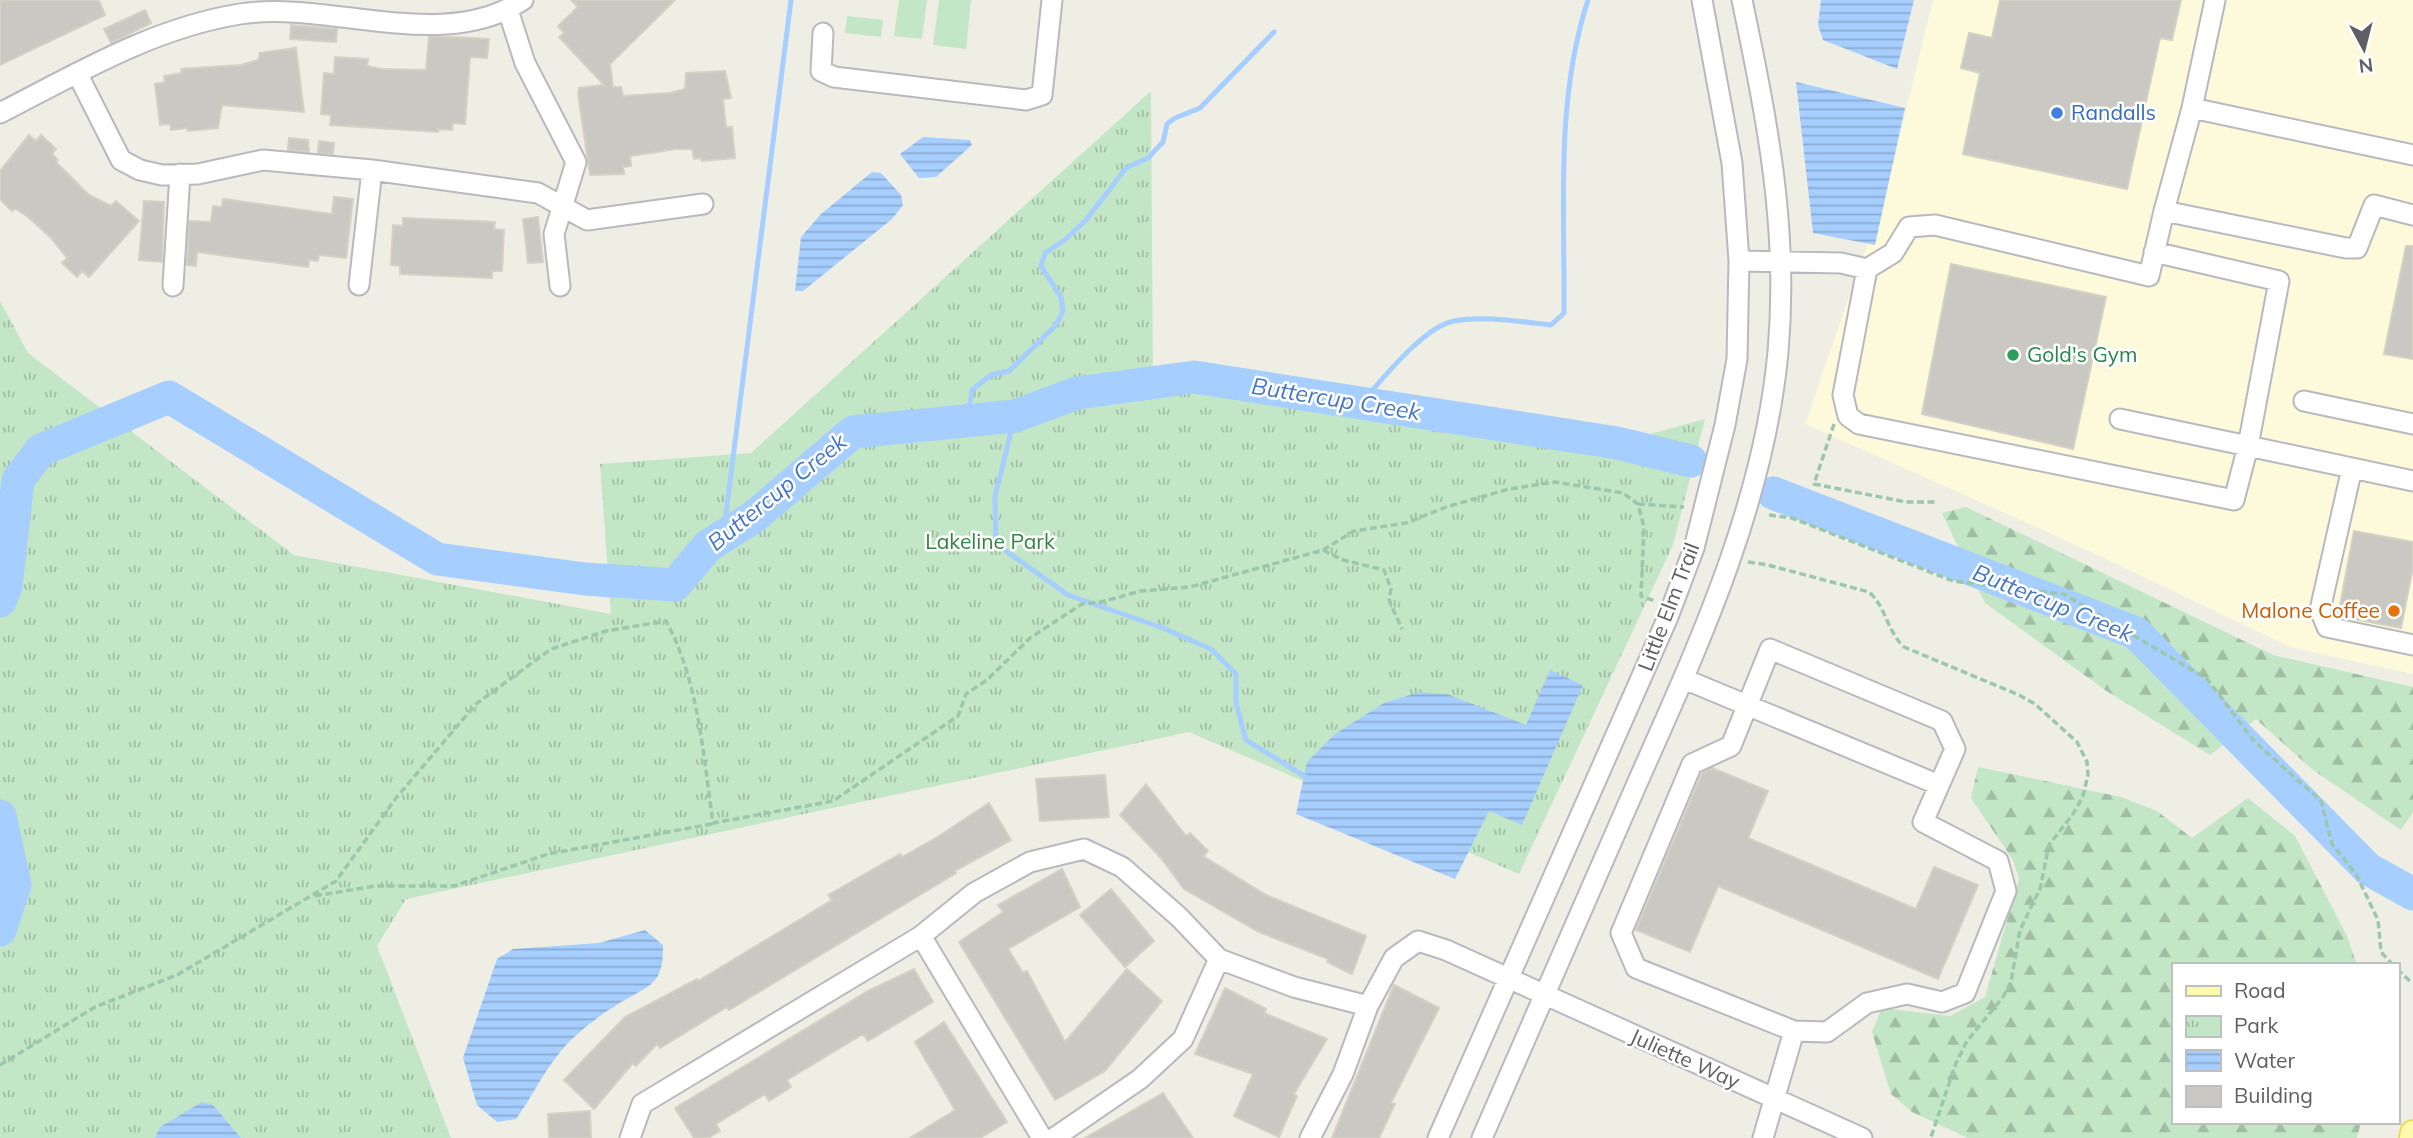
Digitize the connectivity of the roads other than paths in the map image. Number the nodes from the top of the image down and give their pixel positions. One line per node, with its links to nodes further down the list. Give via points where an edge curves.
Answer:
1 (1052, 0): 6 (street, via 1041,95 1026,100 834,77 821,71)
2 (1702, 0): 18 (street, Little Elm Trail, via 1732,163)
3 (1742, 0): 19 (street, Little Elm Trail, via 1774,158)
4 (2215, 0): 8 (street)
5 (516, 5): 7 (street, via 478,20 451,23 280,10 243,14 153,36); 14 (street, via 525,63 576,162)
6 (823, 33)
7 (77, 73): 9 (street); 12 (street, via 121,160 140,170)
8 (2192, 108): 10 (street); 15 (street)
9 (0, 113)
10 (2413, 155)
11 (372, 170): 12 (street, via 262,160); 14 (street, via 538,193); 21 (street)
12 (180, 174): 22 (street)
13 (703, 204): 14 (street, via 587,220)
14 (562, 207): 23 (street, via 554,234)
15 (2164, 211): 16 (street, via 2346,248 2361,243 2374,205); 17 (street)
16 (2413, 215)
17 (2154, 252): 20 (street, via 2148,276 1935,225 1909,227 1893,253); 27 (street, via 2280,281)
18 (1739, 261): 19 (street); 36 (street, Little Elm Trail, via 1737,359 1694,548)
19 (1781, 263): 20 (street, via 1841,263); 31 (street, Little Elm Trail, via 1778,353 1765,436 1734,554)
20 (1867, 269): 27 (street, via 1843,395 1848,416 1859,424 2234,500)
21 (359, 285)
22 (173, 286)
23 (560, 286)
24 (2304, 401): 26 (street)
25 (2120, 419): 27 (street)
26 (2413, 424)
27 (2248, 446): 28 (street)
28 (2352, 468): 29 (street); 30 (street, via 2320,610 2327,627)
29 (2413, 481)
30 (2413, 645)
31 (1684, 679): 32 (street); 37 (street, Little Elm Trail)
32 (1747, 705): 33 (street); 33 (street, via 1770,649 1942,720 1955,749); 39 (street, via 1731,746 1692,764 1621,933 1636,968)
33 (1939, 785): 39 (street, via 1923,822 1998,861 2006,891 1965,992 1942,1002 1907,995 1867,1003 1827,1032)
34 (921, 936): 35 (street, via 974,892 1030,862 1084,849 1122,867); 42 (street, via 642,1104); 43 (street)
35 (1219, 959): 38 (street, via 1294,987); 44 (street, via 1183,1039 1140,1079)
36 (1509, 979): 37 (street, Juliette Way); 38 (street, Juliette Way, via 1418,941 1394,958); 46 (street, Little Elm Trail)
37 (1544, 996): 40 (street, Juliette Way); 47 (street, Little Elm Trail)
38 (1368, 1006): 45 (street, via 1343,1074)
39 (1794, 1031): 40 (street)
40 (1772, 1098): 48 (street); 49 (street, Juliette Way)
41 (2413, 1133): 50 (main road)
42 (630, 1138)
43 (1042, 1138)
44 (1054, 1138)
45 (1310, 1138)
46 (1438, 1138)
47 (1482, 1138)
48 (1763, 1138)
49 (1862, 1138)
50 (2412, 1138)

